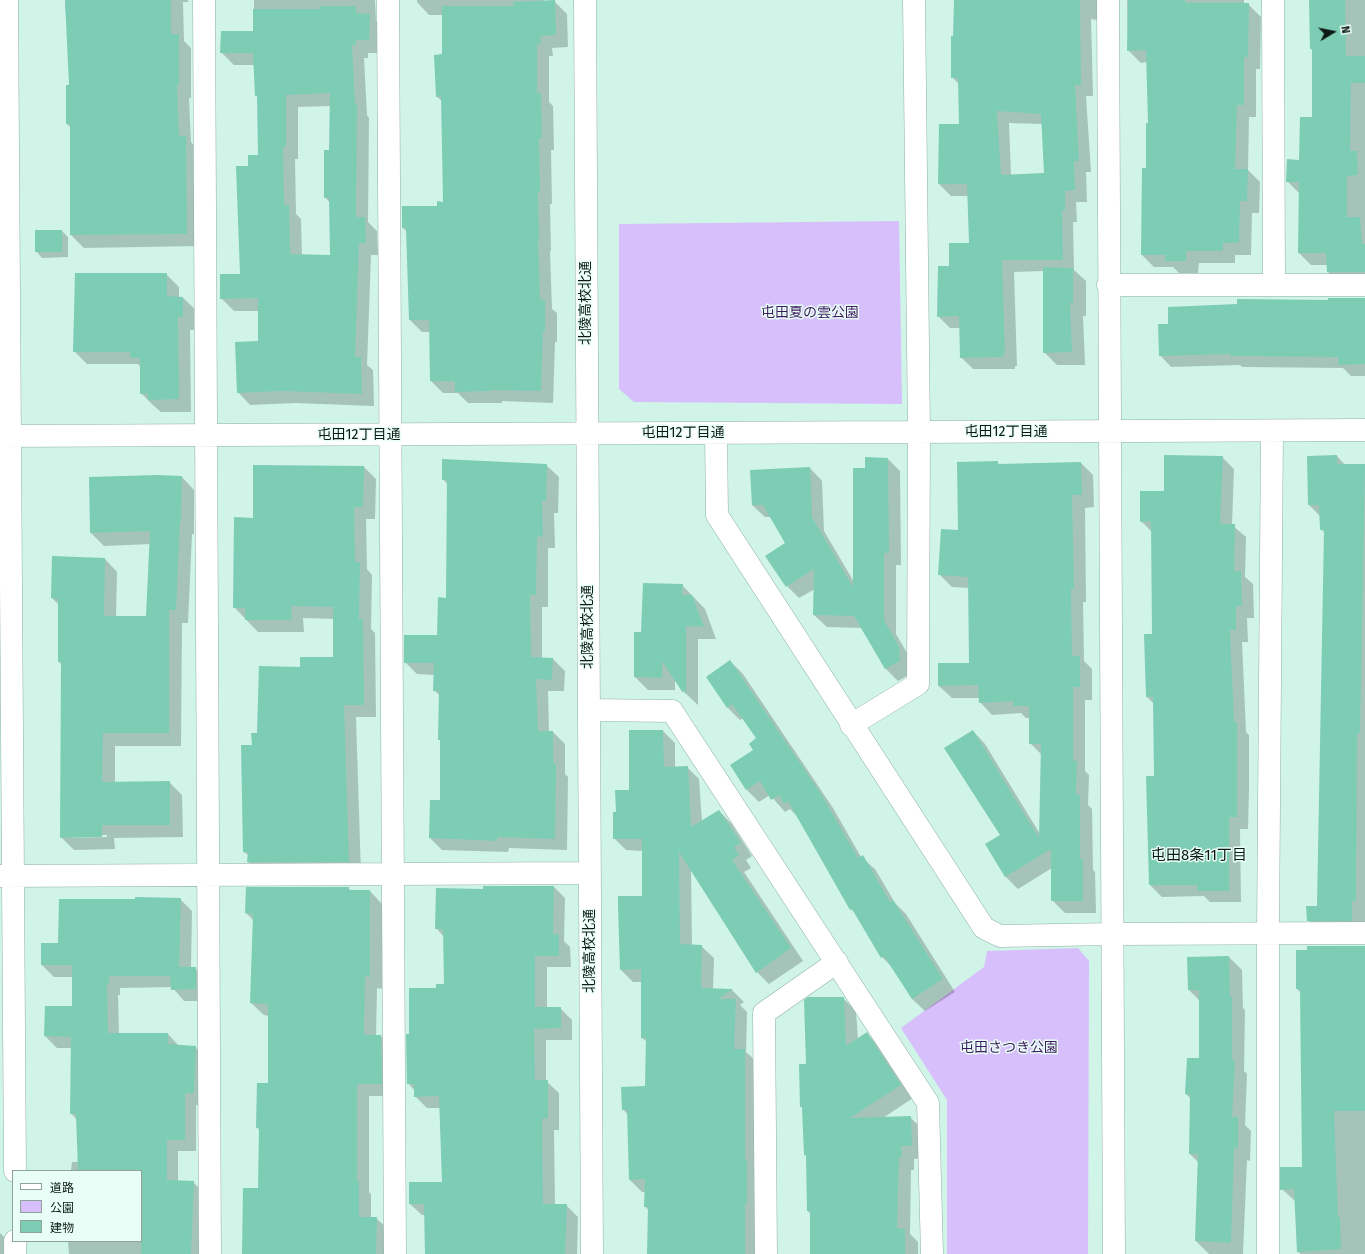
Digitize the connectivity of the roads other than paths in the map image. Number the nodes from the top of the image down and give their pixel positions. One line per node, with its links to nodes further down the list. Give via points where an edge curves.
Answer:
1 (6, 0): 8 (street)
2 (204, 0): 19 (street)
3 (388, 0): 17 (street)
4 (585, 0): 18 (street, 北陵高校北通)
5 (914, 0): 15 (street)
6 (1108, 0): 9 (street)
7 (1273, 0): 10 (street)
8 (3, 24): 20 (street)
9 (1108, 285): 10 (street); 13 (street)
10 (1274, 285): 11 (street)
11 (1365, 285)
12 (1365, 430): 14 (street, 屯田12丁目通)
13 (1111, 431): 14 (street, 屯田12丁目通); 15 (street, 屯田12丁目通); 29 (street)
14 (1272, 431): 27 (street)
15 (919, 432): 16 (street, 屯田12丁目通); 22 (street, via 918,684)
16 (716, 433): 18 (street, 屯田12丁目通); 22 (street, via 717,515)
17 (390, 434): 18 (street, 屯田12丁目通); 19 (street, 屯田12丁目通); 25 (street)
18 (587, 434): 21 (street, 北陵高校北通)
19 (206, 435): 20 (street, 屯田12丁目通); 24 (street)
20 (5, 436): 26 (street)
21 (589, 710): 23 (street, 北陵高校北通); 30 (street, via 672,711)
22 (851, 725): 29 (street, via 984,928 1000,936)
23 (590, 873): 25 (street); 36 (street, 北陵高校北通)
24 (208, 874): 25 (street); 26 (street); 34 (street)
25 (393, 874): 35 (street)
26 (6, 876): 31 (street)
27 (1268, 933): 28 (street); 29 (street); 40 (street)
28 (1365, 933)
29 (1112, 934): 39 (street)
30 (836, 962): 37 (street, via 764,1013); 38 (street, via 928,1102)
31 (14, 1170)
32 (15, 1242): 33 (street)
33 (15, 1254)
34 (210, 1254)
35 (396, 1254)
36 (592, 1254)
37 (766, 1254)
38 (932, 1254)
39 (1114, 1254)
40 (1268, 1254)

